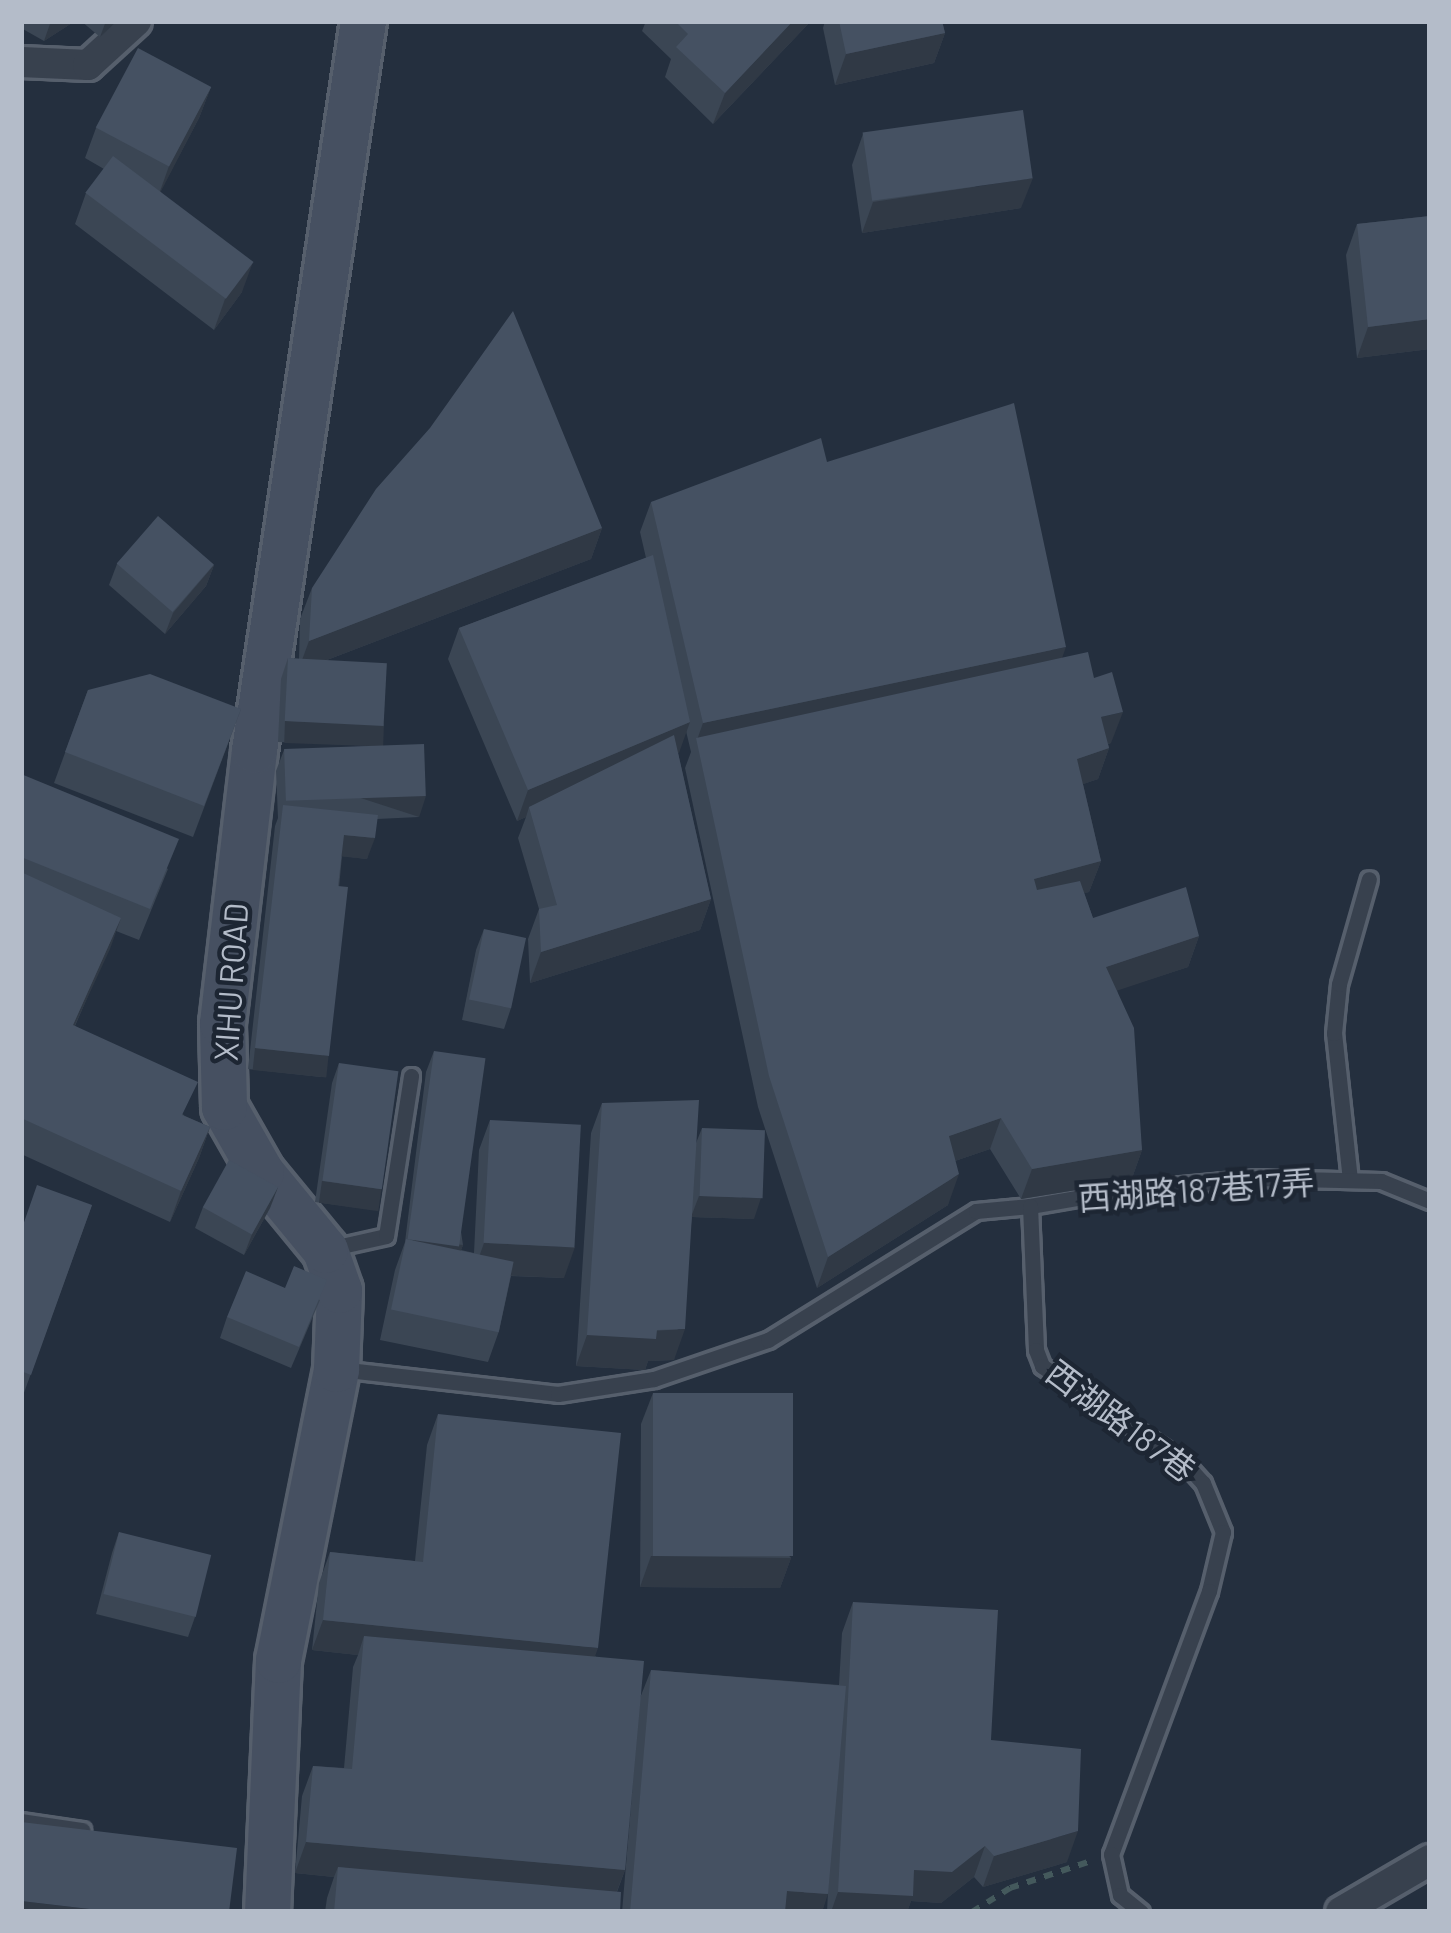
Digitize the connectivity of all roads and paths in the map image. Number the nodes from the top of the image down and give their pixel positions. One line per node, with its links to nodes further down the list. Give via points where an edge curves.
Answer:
1 (136, 21): 3 (street, via 88,65)
2 (363, 21): 9 (street, XIHU ROAD, via 254,750 222,1023 224,1107 261,1172)
3 (21, 62)
4 (1370, 878): 6 (lane, via 1334,1033)
5 (411, 1076): 9 (lane, via 386,1236)
6 (1350, 1180): 7 (lane, 西湖路187巷17弄, via 1381,1181); 8 (lane, 西湖路187巷17弄, via 1256,1178)
7 (1430, 1201)
8 (1030, 1206): 10 (lane, via 976,1210 768,1340 654,1379 558,1394); 13 (lane, 西湖路187巷, via 1042,1366 1183,1461 1203,1483 1222,1532 1209,1591)
9 (325, 1250): 10 (street, XIHU ROAD, via 338,1290)
10 (336, 1369): 15 (street, XIHU ROAD, via 278,1660 258,1854)
11 (21, 1821): 12 (lane)
12 (111, 1834)
13 (1111, 1854): 16 (path, via 1010,1888); 17 (lane, via 1120,1894)
14 (1430, 1860): 18 (street)
15 (267, 1912)
16 (972, 1912)
17 (1141, 1912)
18 (1342, 1912)

